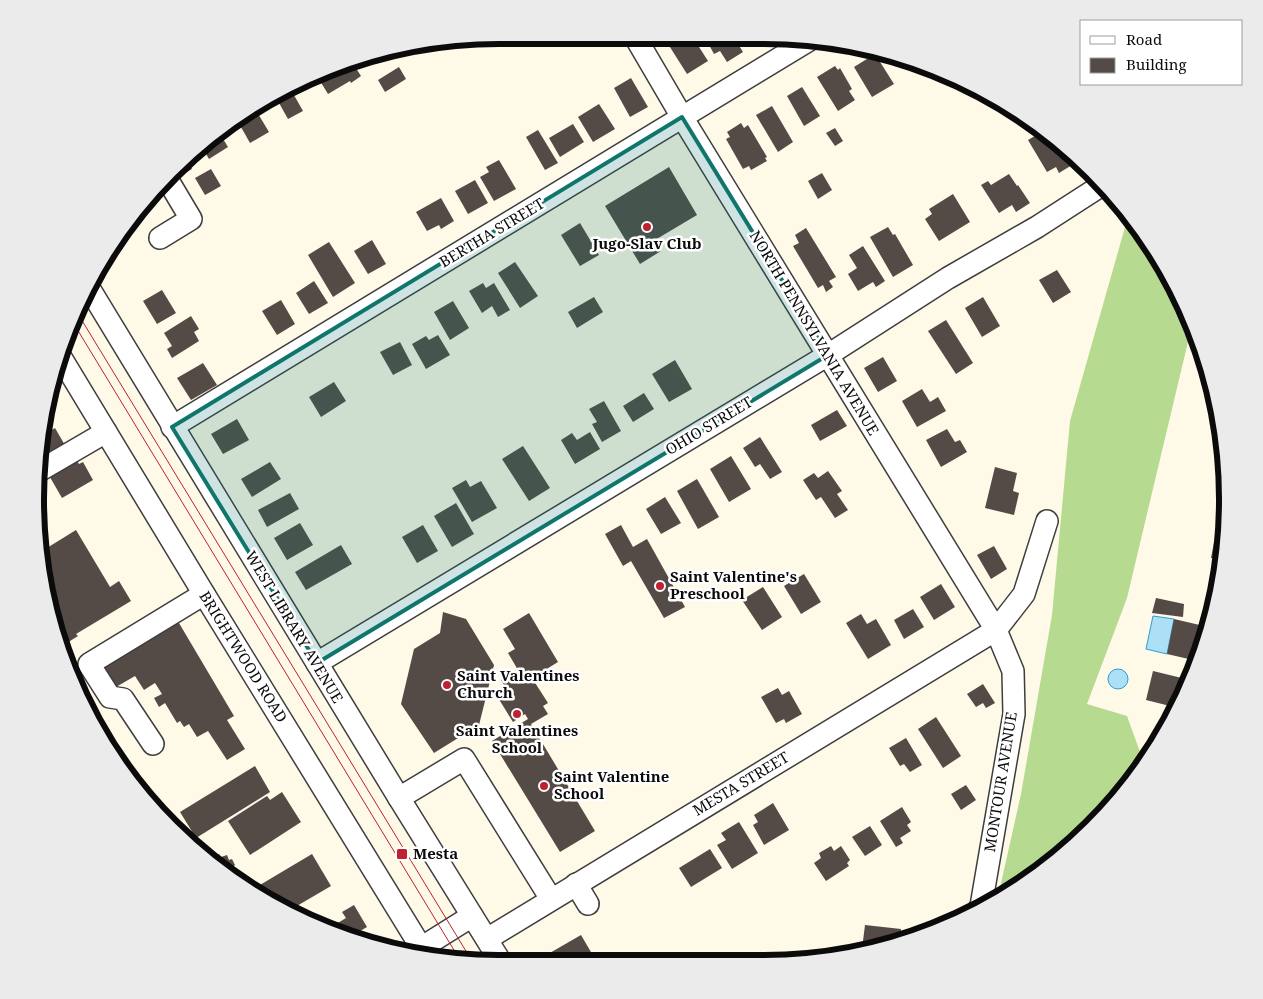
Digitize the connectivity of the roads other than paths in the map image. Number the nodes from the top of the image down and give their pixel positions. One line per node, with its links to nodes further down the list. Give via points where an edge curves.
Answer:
1 (639, 44): 3 (street, NORTH PENNSYLVANIA AVENUE)
2 (800, 46): 3 (street, BERTHA STREET)
3 (682, 117): 8 (street, NORTH PENNSYLVANIA AVENUE); 10 (street, BERTHA STREET)
4 (170, 184): 6 (street, via 191,219)
5 (1097, 189): 8 (street, OHIO STREET)
6 (160, 238)
7 (93, 295): 10 (street, WEST LIBRARY AVENUE)
8 (828, 355): 15 (street, NORTH PENNSYLVANIA AVENUE); 16 (street, OHIO STREET)
9 (65, 364): 11 (street, BRIGHTWOOD ROAD)
10 (172, 427): 16 (street, WEST LIBRARY AVENUE)
11 (106, 432): 12 (street); 14 (street, BRIGHTWOOD ROAD)
12 (45, 467)
13 (1047, 521): 15 (street, via 1024,594)
14 (204, 594): 17 (street, via 89,664 110,697 123,699); 25 (street, BRIGHTWOOD ROAD)
15 (996, 630): 19 (street, MESTA STREET); 21 (street, MONTOUR AVENUE, via 1013,671 1014,714)
16 (317, 664): 18 (street, WEST LIBRARY AVENUE)
17 (153, 744)
18 (399, 798): 20 (street, via 464,759); 23 (street, WEST LIBRARY AVENUE)
19 (576, 884): 20 (street, MESTA STREET); 22 (street)
20 (551, 899): 24 (street, MESTA STREET)
21 (982, 899)
22 (588, 904)
23 (472, 916): 24 (street, WEST LIBRARY AVENUE); 26 (street)
24 (487, 939): 27 (street, WEST LIBRARY AVENUE)
25 (421, 948)
26 (429, 949)
27 (497, 955)

